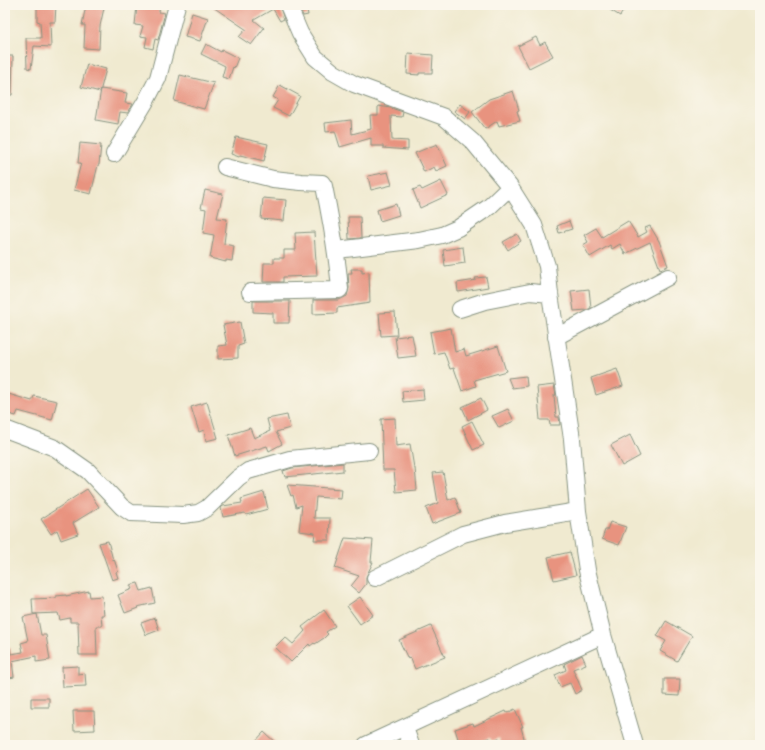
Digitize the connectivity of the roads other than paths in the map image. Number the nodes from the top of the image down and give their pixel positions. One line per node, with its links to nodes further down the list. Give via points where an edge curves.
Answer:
1 (177, 5): 3 (street, via 158,78)
2 (288, 5): 5 (street, via 300,33 315,57 333,72 354,84 444,117 473,142)
3 (114, 154)
4 (226, 167): 6 (street, via 273,178 322,183)
5 (510, 187): 6 (street, via 489,207 458,228 442,235); 9 (street, via 534,225 547,266)
6 (337, 250): 8 (street, via 339,290)
7 (668, 277): 11 (street)
8 (250, 292)
9 (550, 294): 10 (street, via 530,292); 11 (street)
10 (460, 309)
11 (556, 338): 14 (street, via 572,439)
12 (5, 429): 13 (street, via 55,448 88,470 122,507 131,513 198,513 248,471 290,459)
13 (369, 451)
14 (578, 511): 15 (street, via 505,523 463,534); 16 (street, via 587,570)
15 (375, 578)
16 (603, 635): 17 (street); 20 (street)
17 (405, 728): 18 (street); 19 (street)
18 (366, 745)
19 (412, 745)
20 (635, 745)

